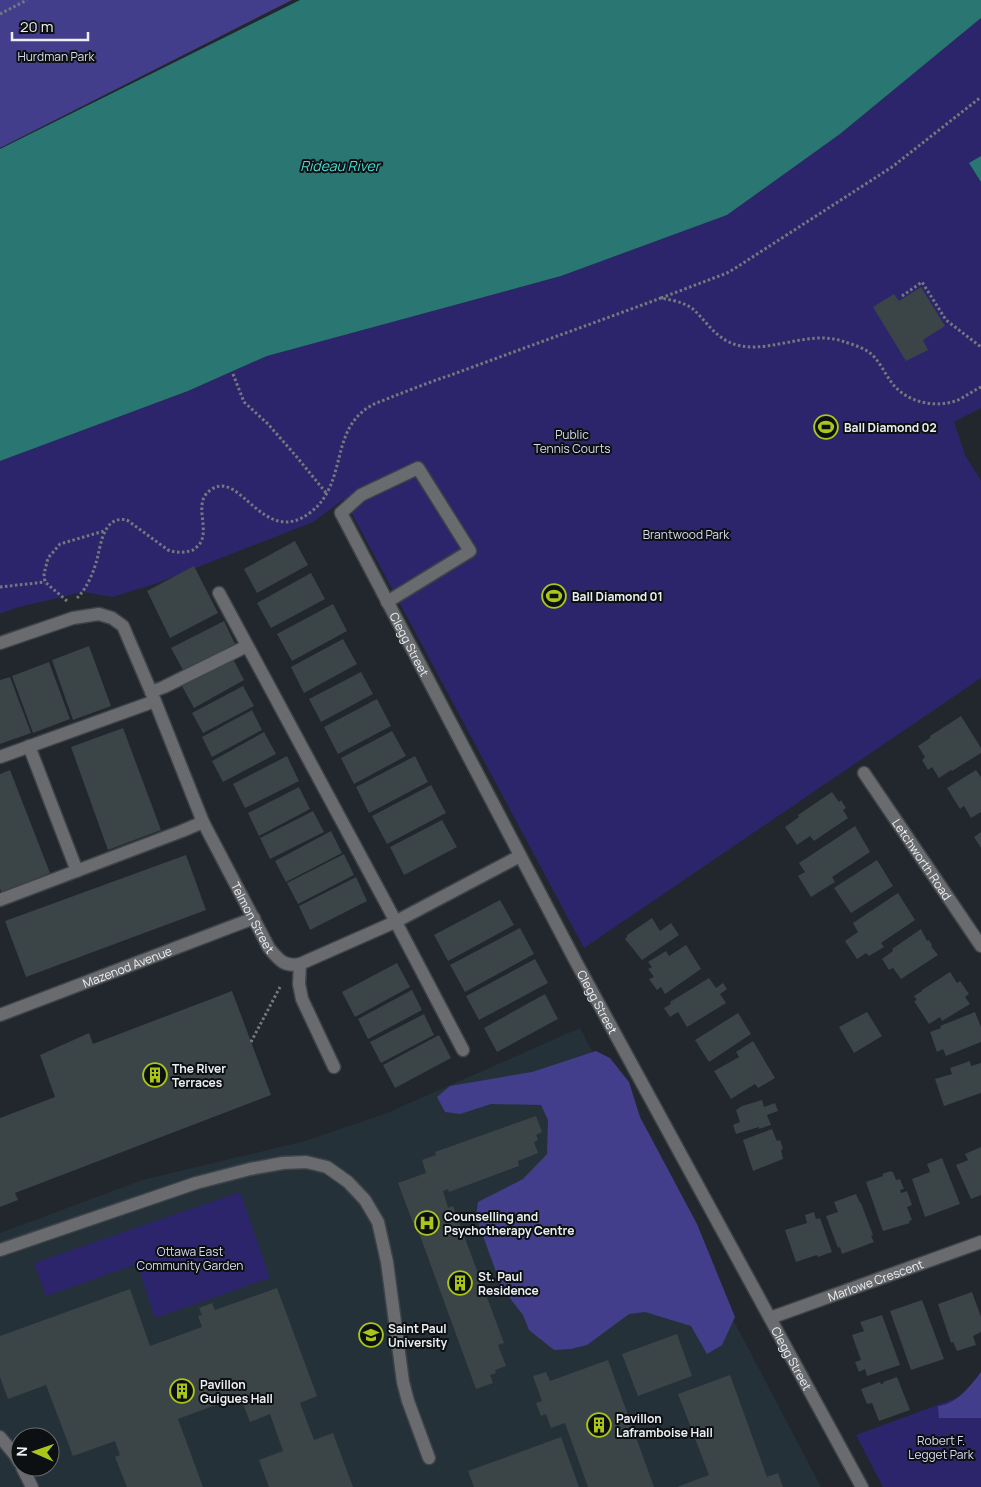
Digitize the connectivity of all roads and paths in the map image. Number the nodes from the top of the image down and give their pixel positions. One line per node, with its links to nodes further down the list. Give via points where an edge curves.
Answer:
1 (26, 0): 2 (path)
2 (0, 14)
3 (981, 97): 5 (path, via 892,167 737,267)
4 (902, 296): 6 (path, via 922,282 946,320)
5 (660, 298): 8 (path, via 680,302 692,309 719,336 740,346 824,338 862,348 876,359 893,385 918,401 942,403 957,400); 9 (path, via 370,406 351,424)
6 (981, 347)
7 (233, 374): 9 (path, via 244,402 268,424)
8 (981, 387)
9 (327, 494): 10 (path, via 312,512 299,520 285,523 273,520 231,489 212,488 201,505 201,541 193,550 186,552 168,550 127,520 117,520)
10 (104, 531): 11 (path, via 60,544 48,558); 15 (path, via 88,583 79,597)
11 (45, 582): 12 (path); 15 (path)
12 (0, 587)
13 (219, 593): 19 (street)
14 (387, 602): 14 (street, Clegg Street, via 340,513 361,495 418,468 470,551); 25 (street, Clegg Street)
15 (70, 603): 16 (path); 17 (path)
16 (61, 606)
17 (73, 618): 18 (street); 20 (street, Telmon Street, via 99,614 122,626)
18 (0, 643)
19 (247, 646): 20 (street, via 164,687); 29 (street)
20 (153, 696): 21 (street); 24 (street, Telmon Street)
21 (29, 746): 22 (street); 26 (street)
22 (0, 757)
23 (864, 773): 30 (street, Letchworth Road)
24 (203, 822): 26 (street); 28 (street, Telmon Street)
25 (520, 856): 29 (street); 39 (street, Clegg Street)
26 (77, 871): 27 (street)
27 (0, 900)
28 (254, 918): 31 (street, Telmon Street, via 269,948 280,961); 33 (street, Mazenod Avenue)
29 (395, 922): 31 (street); 35 (street)
30 (981, 946)
31 (300, 964): 36 (street, via 302,999)
32 (282, 983): 34 (path)
33 (0, 1015)
34 (251, 1042)
35 (463, 1050)
36 (334, 1067)
37 (981, 1242): 39 (street, Marlowe Crescent)
38 (0, 1250): 42 (street, via 196,1182 283,1163 306,1162 327,1167 365,1200 378,1222 387,1262 403,1382)
39 (770, 1318): 43 (street, Clegg Street)
40 (0, 1436): 41 (street)
41 (10, 1449)
42 (429, 1458)
43 (862, 1487)

